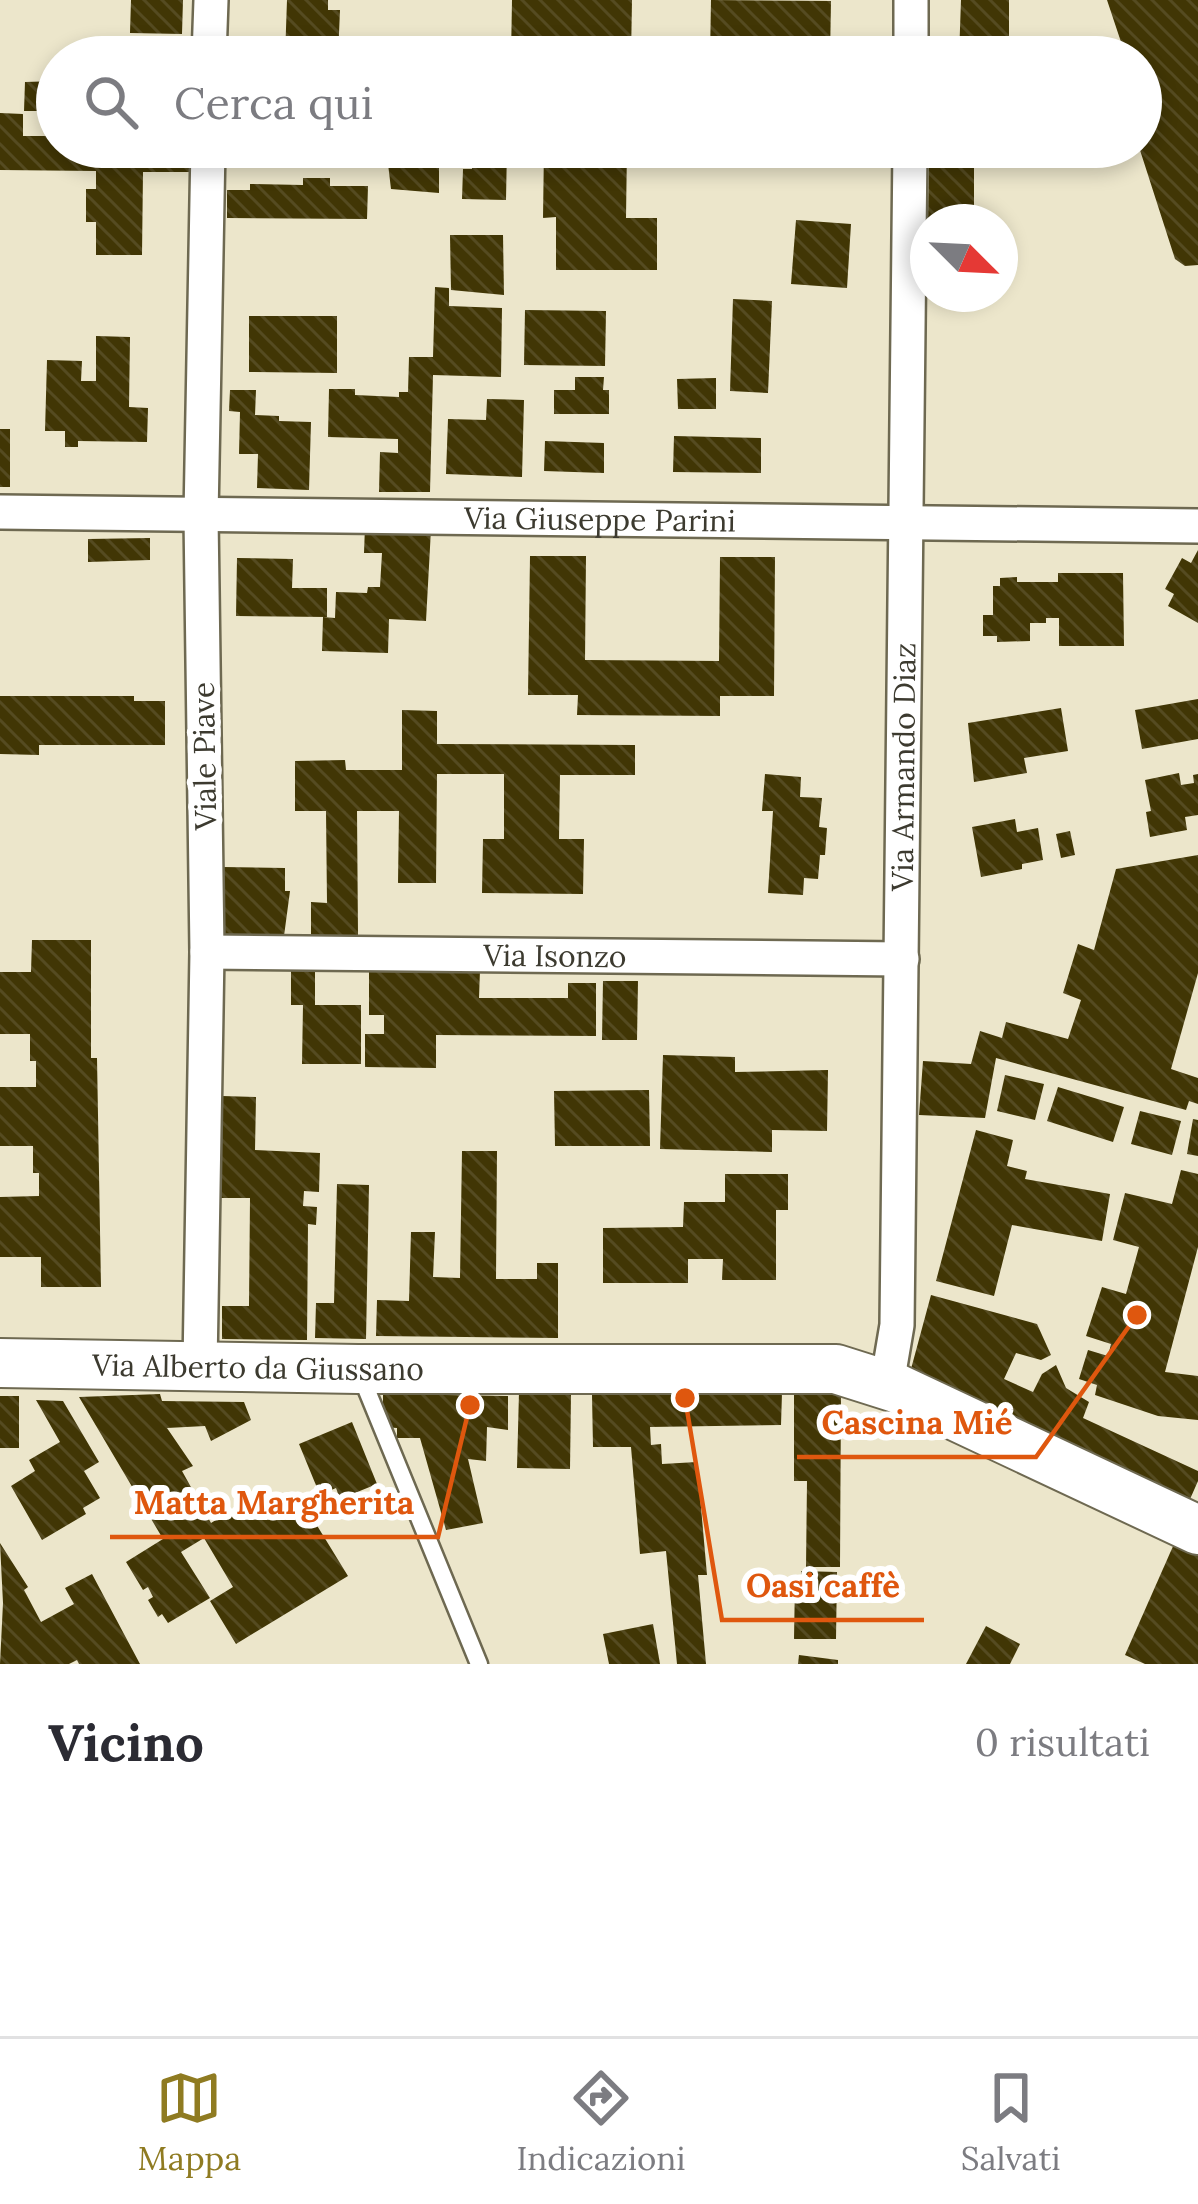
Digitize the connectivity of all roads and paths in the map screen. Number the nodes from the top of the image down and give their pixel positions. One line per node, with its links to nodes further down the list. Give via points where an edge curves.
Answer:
1 (211, 0): 3 (street)
2 (911, 0): 4 (street)
3 (210, 36)
4 (911, 36)
5 (208, 168): 8 (street, Viale Piave)
6 (910, 168): 9 (street, Via Armando Diaz)
7 (0, 512): 8 (street, Via Giuseppe Parini)
8 (201, 516): 9 (street, Via Giuseppe Parini); 11 (street, Viale Piave)
9 (909, 524): 10 (street, Via Giuseppe Parini); 12 (street, Via Armando Diaz)
10 (1198, 526)
11 (207, 952): 12 (street, Via Isonzo); 14 (street, Viale Piave)
12 (902, 959): 16 (street, Via Armando Diaz, via 897,1325)
13 (0, 1363): 14 (street, Via Alberto da Giussano)
14 (200, 1366): 15 (street, Via Alberto da Giussano)
15 (358, 1370): 16 (street, Via Alberto da Giussano, via 786,1367 836,1369); 18 (lane)
16 (886, 1384): 17 (street, Via Alberto da Giussano)
17 (1198, 1531)
18 (479, 1664)

